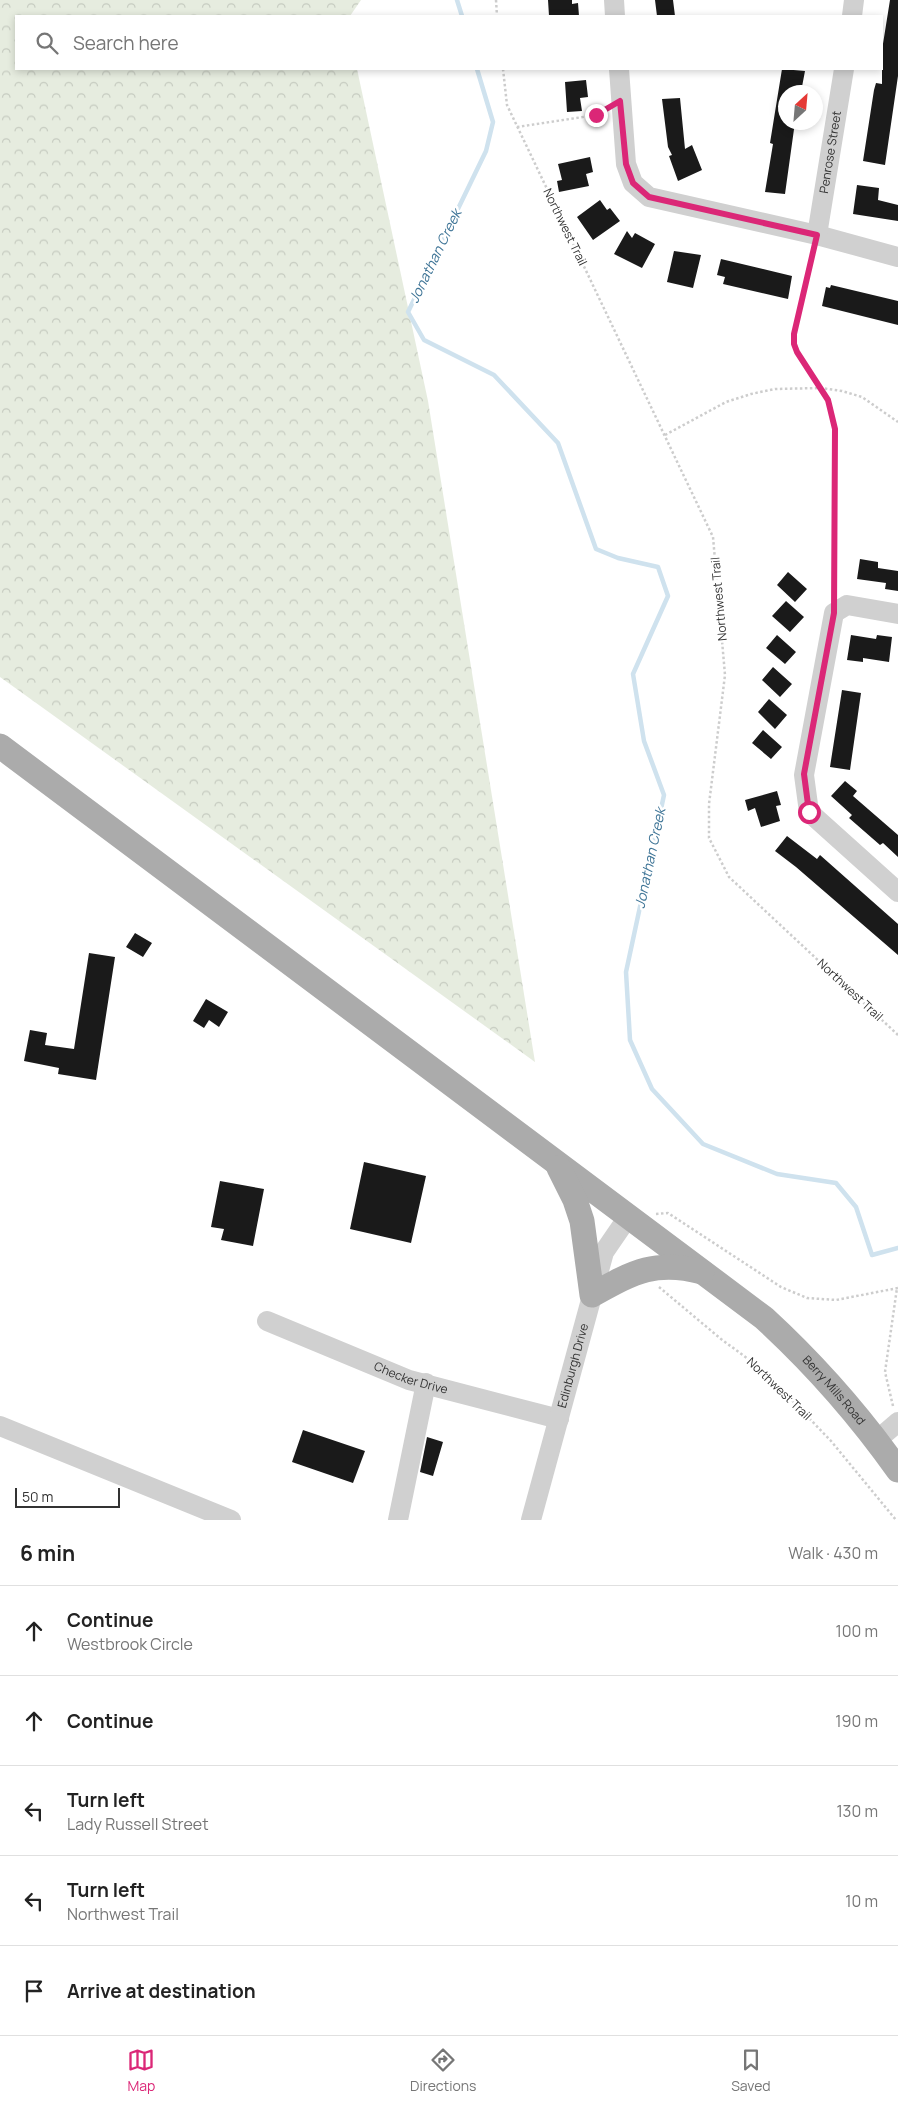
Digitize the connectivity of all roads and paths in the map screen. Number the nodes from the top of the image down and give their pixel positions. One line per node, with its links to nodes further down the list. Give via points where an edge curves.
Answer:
1 (496, 0): 4 (path)
2 (614, 0): 5 (street)
3 (854, 0): 6 (street)
4 (497, 15)
5 (615, 15)
6 (852, 15)
7 (503, 70): 11 (path, Northwest Trail, via 507,105)
8 (619, 70): 10 (street)
9 (844, 70): 12 (street, Penrose Street)
10 (620, 101): 11 (path, via 596,115); 12 (street, via 626,164 633,183 649,197)
11 (517, 127): 16 (path, Northwest Trail)
12 (817, 235): 13 (street); 14 (path, via 794,344)
13 (898, 257)
14 (821, 388): 15 (path, via 862,397); 16 (path, via 775,389 751,394 726,402); 17 (path, via 833,413 835,429)
15 (898, 422)
16 (665, 435): 21 (path, Northwest Trail, via 713,537 725,674 709,838 729,877)
17 (834, 613): 18 (street, via 846,606); 20 (street, via 804,774 809,812)
18 (898, 614)
19 (0, 746): 22 (main road, Berry Mills Road)
20 (898, 892)
21 (898, 1035)
22 (556, 1163): 24 (main road, Berry Mills Road); 28 (main road, via 582,1221)
23 (668, 1212): 27 (path, via 781,1287 806,1298 836,1300)
24 (628, 1217): 26 (main road, Berry Mills Road); 28 (street, Edinburgh Drive, via 604,1252)
25 (651, 1268): 26 (main road, via 684,1268); 28 (main road, via 631,1274); 39 (path, Northwest Trail, via 652,1281 762,1370 797,1404)
26 (705, 1274): 34 (main road, Berry Mills Road, via 764,1318 796,1347)
27 (897, 1288): 32 (path, via 885,1372)
28 (592, 1295): 31 (street, Edinburgh Drive)
29 (267, 1321): 30 (street, Checker Drive, via 409,1380)
30 (426, 1383): 31 (street, Checker Drive); 37 (street)
31 (559, 1419): 38 (street, Edinburgh Drive)
32 (898, 1422): 34 (street)
33 (0, 1426): 36 (street)
34 (877, 1440): 35 (main road, Berry Mills Road)
35 (898, 1470)
36 (231, 1520)
37 (398, 1520)
38 (531, 1520)
39 (896, 1520)

